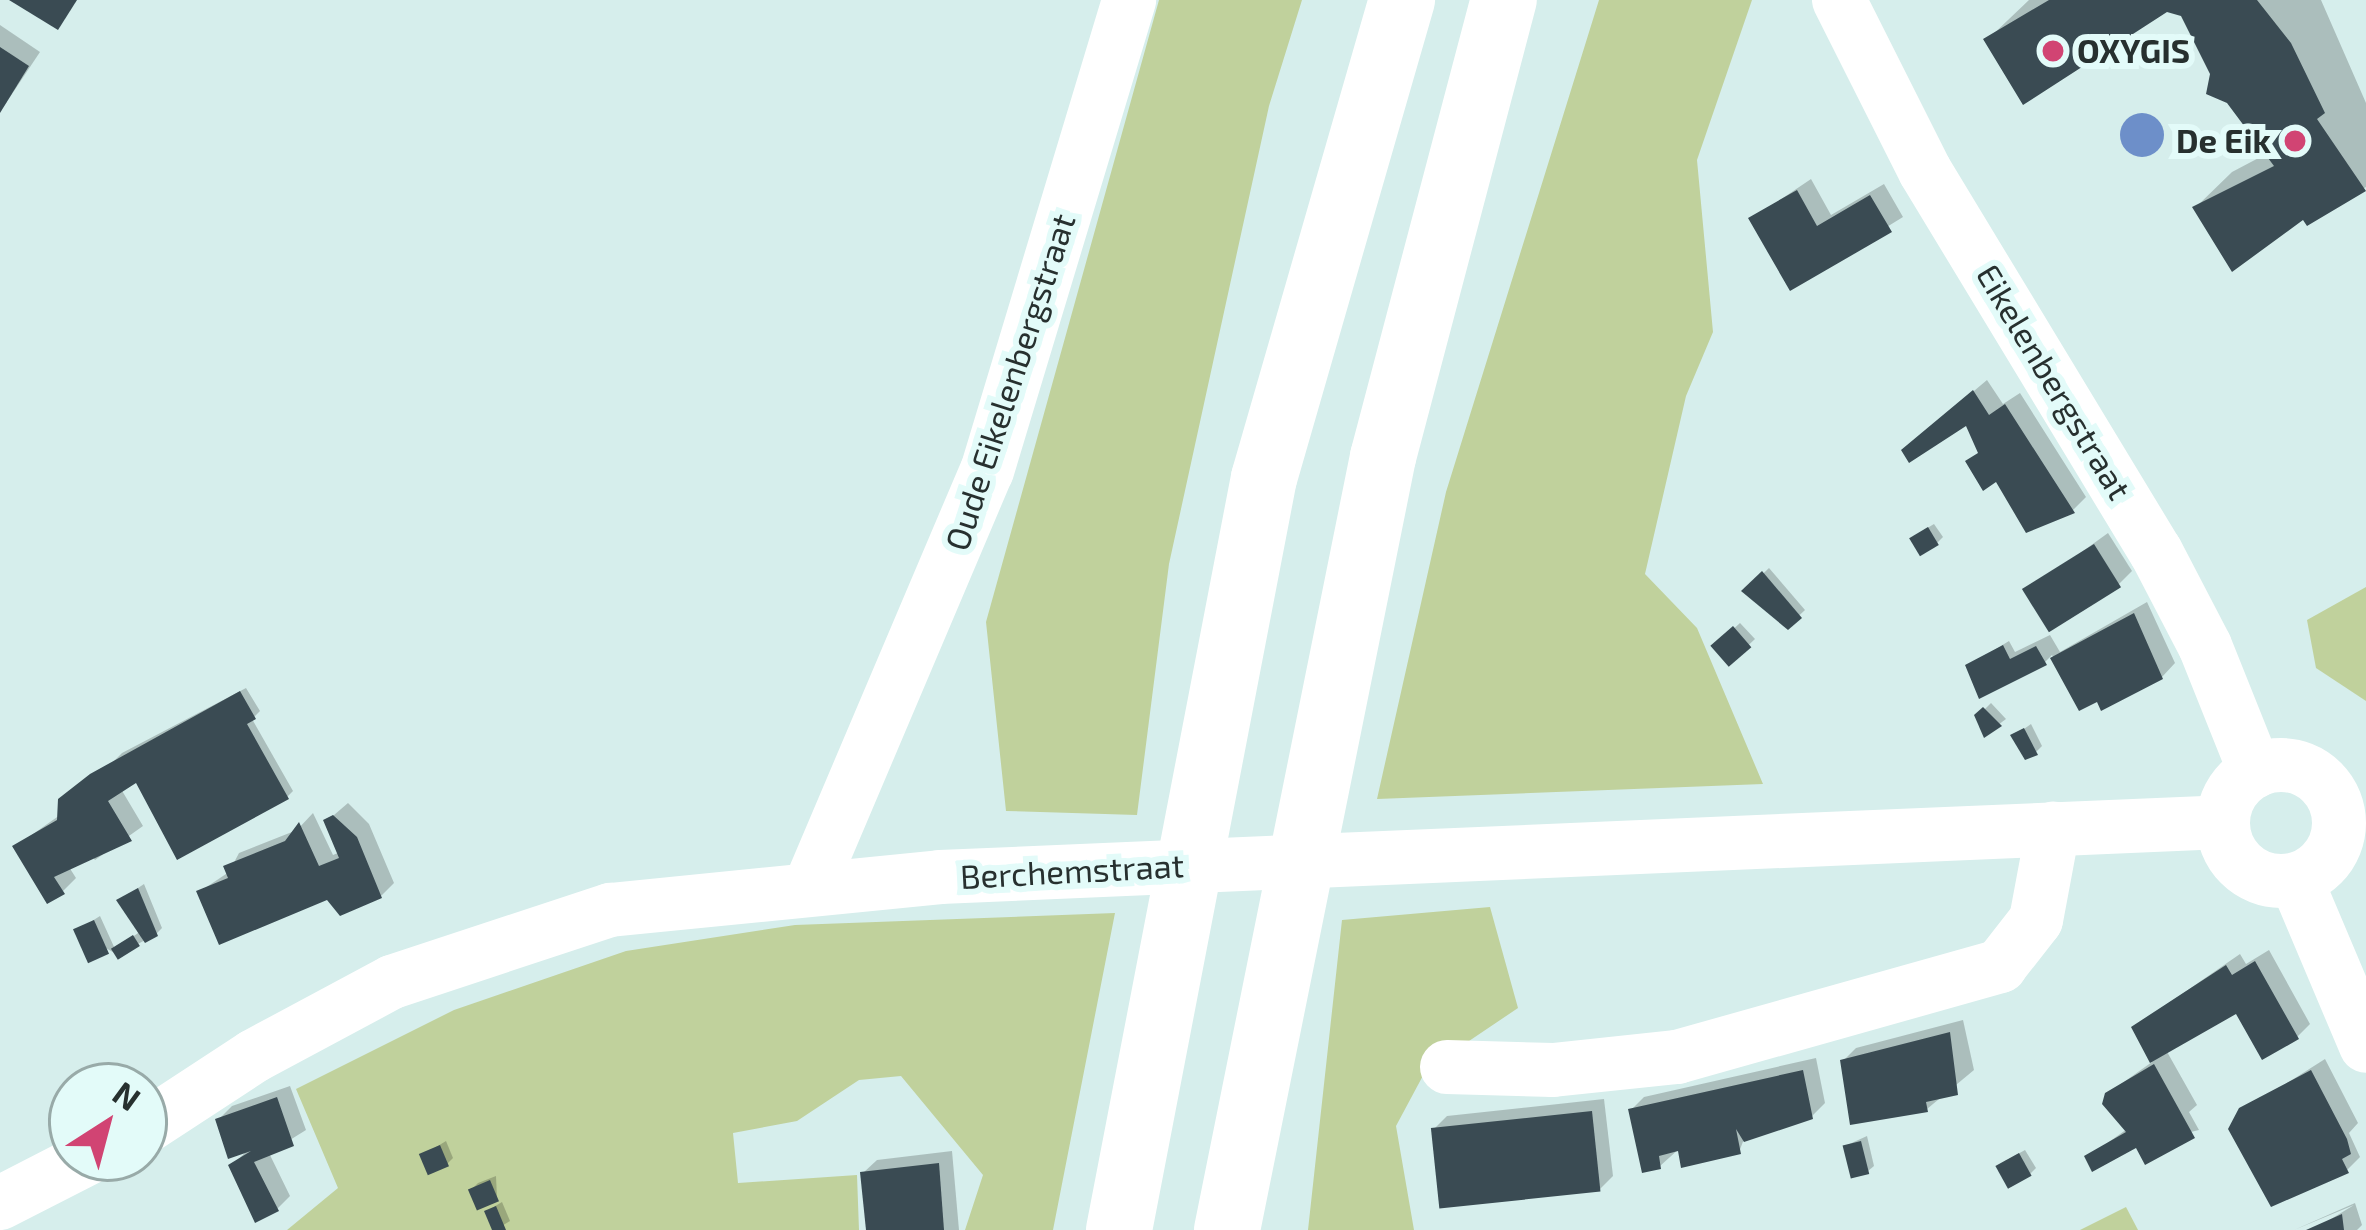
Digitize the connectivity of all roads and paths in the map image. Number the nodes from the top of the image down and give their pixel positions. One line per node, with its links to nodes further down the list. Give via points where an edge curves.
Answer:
1 (1129, 0): 10 (street, Oude Eikelenbergstraat, via 987,471)
2 (1402, 0): 16 (highway, via 1264,478)
3 (1504, 0): 17 (highway, via 1378,479)
4 (1839, 0): 5 (street, Eikelenbergstraat, via 1925,171 2156,552)
5 (2255, 771): 6 (street, via 2237,785); 8 (street, via 2290,767 2321,780)
6 (2223, 822): 7 (street, Berchemstraat); 9 (street, via 2233,856 2255,875)
7 (2053, 829): 10 (street, Berchemstraat); 12 (street, via 2036,920 2000,966 1677,1057 1553,1070)
8 (2352, 837): 9 (street)
9 (2296, 880): 11 (street)
10 (810, 887): 13 (street, Berchemstraat, via 610,910 392,982)
11 (2366, 1046)
12 (1447, 1067)
13 (168, 1112)
14 (48, 1178): 15 (street)
15 (0, 1203)
16 (1119, 1230)
17 (1226, 1230)

